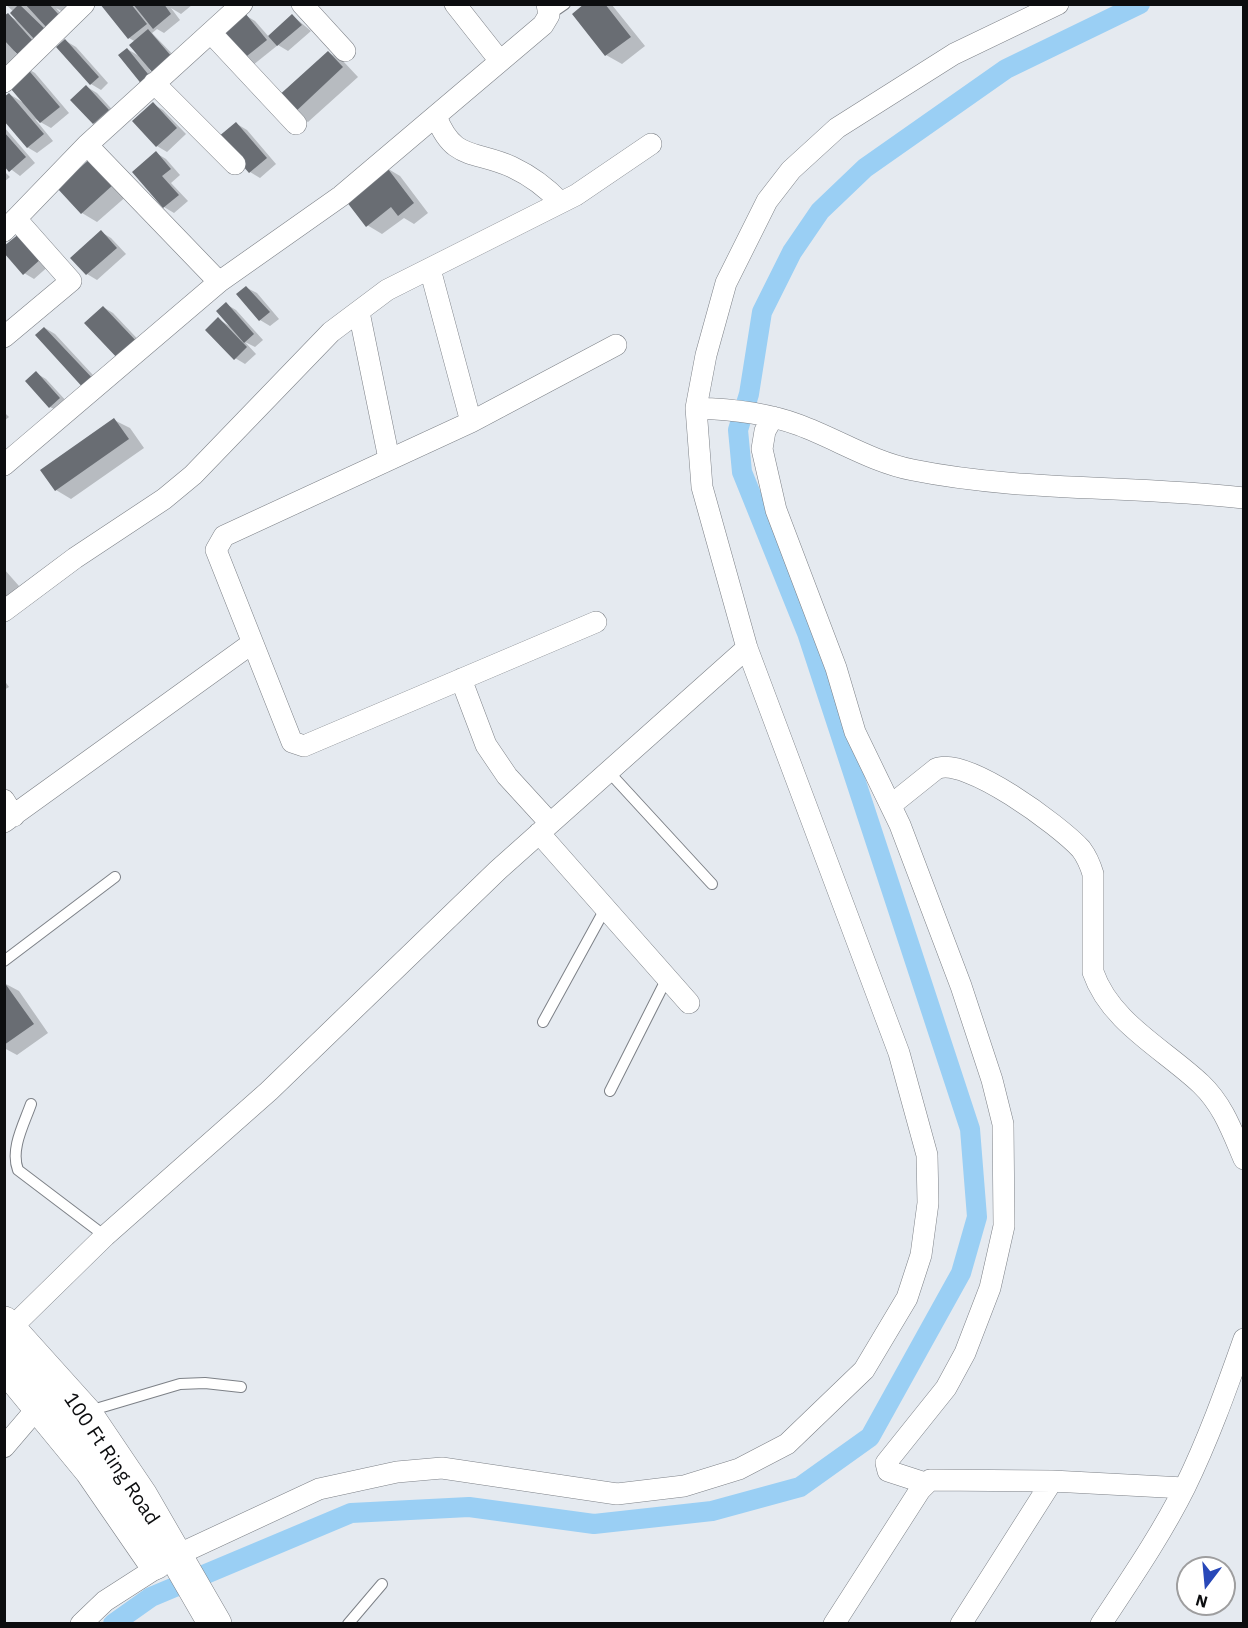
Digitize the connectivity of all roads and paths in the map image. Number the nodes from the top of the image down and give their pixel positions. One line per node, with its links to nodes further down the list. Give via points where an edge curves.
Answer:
1 (84, 4): 10 (street)
2 (242, 4): 7 (street)
3 (302, 4): 8 (street)
4 (455, 4): 9 (street)
5 (1058, 4): 24 (street, via 954,54 837,128 791,170 767,201 726,283 706,355)
6 (554, 8): 9 (street, via 543,25)
7 (211, 33): 11 (street); 13 (street)
8 (345, 51)
9 (500, 61): 12 (street)
10 (4, 82)
11 (154, 83): 15 (street); 16 (street)
12 (436, 116): 17 (street, via 443,135 455,147 510,166 544,186); 20 (street, via 341,196)
13 (296, 124)
14 (651, 144): 17 (street)
15 (87, 145): 18 (street); 20 (street)
16 (235, 164)
17 (560, 202): 19 (street)
18 (11, 225): 22 (street, via 71,281)
19 (430, 268): 21 (street, via 387,290); 26 (street)
20 (219, 282): 28 (street)
21 (359, 312): 27 (street); 30 (street, via 331,333 194,475)
22 (4, 337)
23 (616, 345): 26 (street)
24 (703, 408): 25 (street); 33 (street, via 702,487)
25 (767, 416): 29 (street, via 798,424 900,466 984,483); 36 (street, via 762,449 776,510 836,668 855,732)
26 (471, 422): 27 (street)
27 (390, 459): 32 (street, via 224,536 219,542 216,550)
28 (4, 465)
29 (1244, 498)
30 (4, 611)
31 (596, 622): 34 (street)
32 (251, 644): 34 (street, via 292,742 297,745 304,746); 37 (street)
33 (747, 648): 35 (street); 60 (street, via 899,1053 927,1155 928,1203 921,1256 907,1298 864,1370 787,1444 739,1469 684,1486 618,1494 442,1468 397,1472 319,1489)
34 (461, 679): 38 (street, via 486,745)
35 (608, 771): 38 (street); 40 (lane)
36 (891, 805): 48 (street, via 936,769 955,766 1014,795 1080,848 1093,874 1093,972 1097,985 1111,1005 1201,1084 1221,1107); 58 (street, via 961,986 992,1080 1003,1124 1005,1159 1004,1226 999,1253 965,1353 946,1388 886,1463 888,1471)
37 (8, 813)
38 (544, 828): 41 (street); 49 (street, via 269,1091)
39 (115, 877): 42 (lane)
40 (712, 884)
41 (605, 909): 43 (street); 45 (lane)
42 (4, 961)
43 (667, 978): 44 (street); 46 (lane)
44 (689, 1003)
45 (543, 1022)
46 (610, 1091)
47 (31, 1104): 49 (lane, via 16,1148 14,1160 18,1170)
48 (1244, 1159)
49 (105, 1236): 50 (street)
50 (7, 1326): 55 (main road, 100 Ft Ring Road)
51 (1244, 1339): 59 (street, via 1222,1404)
52 (4, 1364): 54 (main road, 100 Ft Ring Road)
53 (241, 1387): 55 (lane, via 180,1384)
54 (39, 1406): 56 (street); 60 (main road, 100 Ft Ring Road, via 136,1532)
55 (85, 1413): 60 (main road, 100 Ft Ring Road, via 141,1496)
56 (4, 1447)
57 (1052, 1481): 58 (street, via 934,1479); 59 (street); 66 (street)
58 (926, 1483): 65 (street)
59 (1184, 1488): 67 (street)
60 (171, 1569): 62 (main road); 63 (street, via 105,1601)
61 (382, 1584): 64 (lane)
62 (204, 1621)
63 (81, 1623)
64 (348, 1623)
65 (834, 1623)
66 (960, 1623)
67 (1101, 1623)

